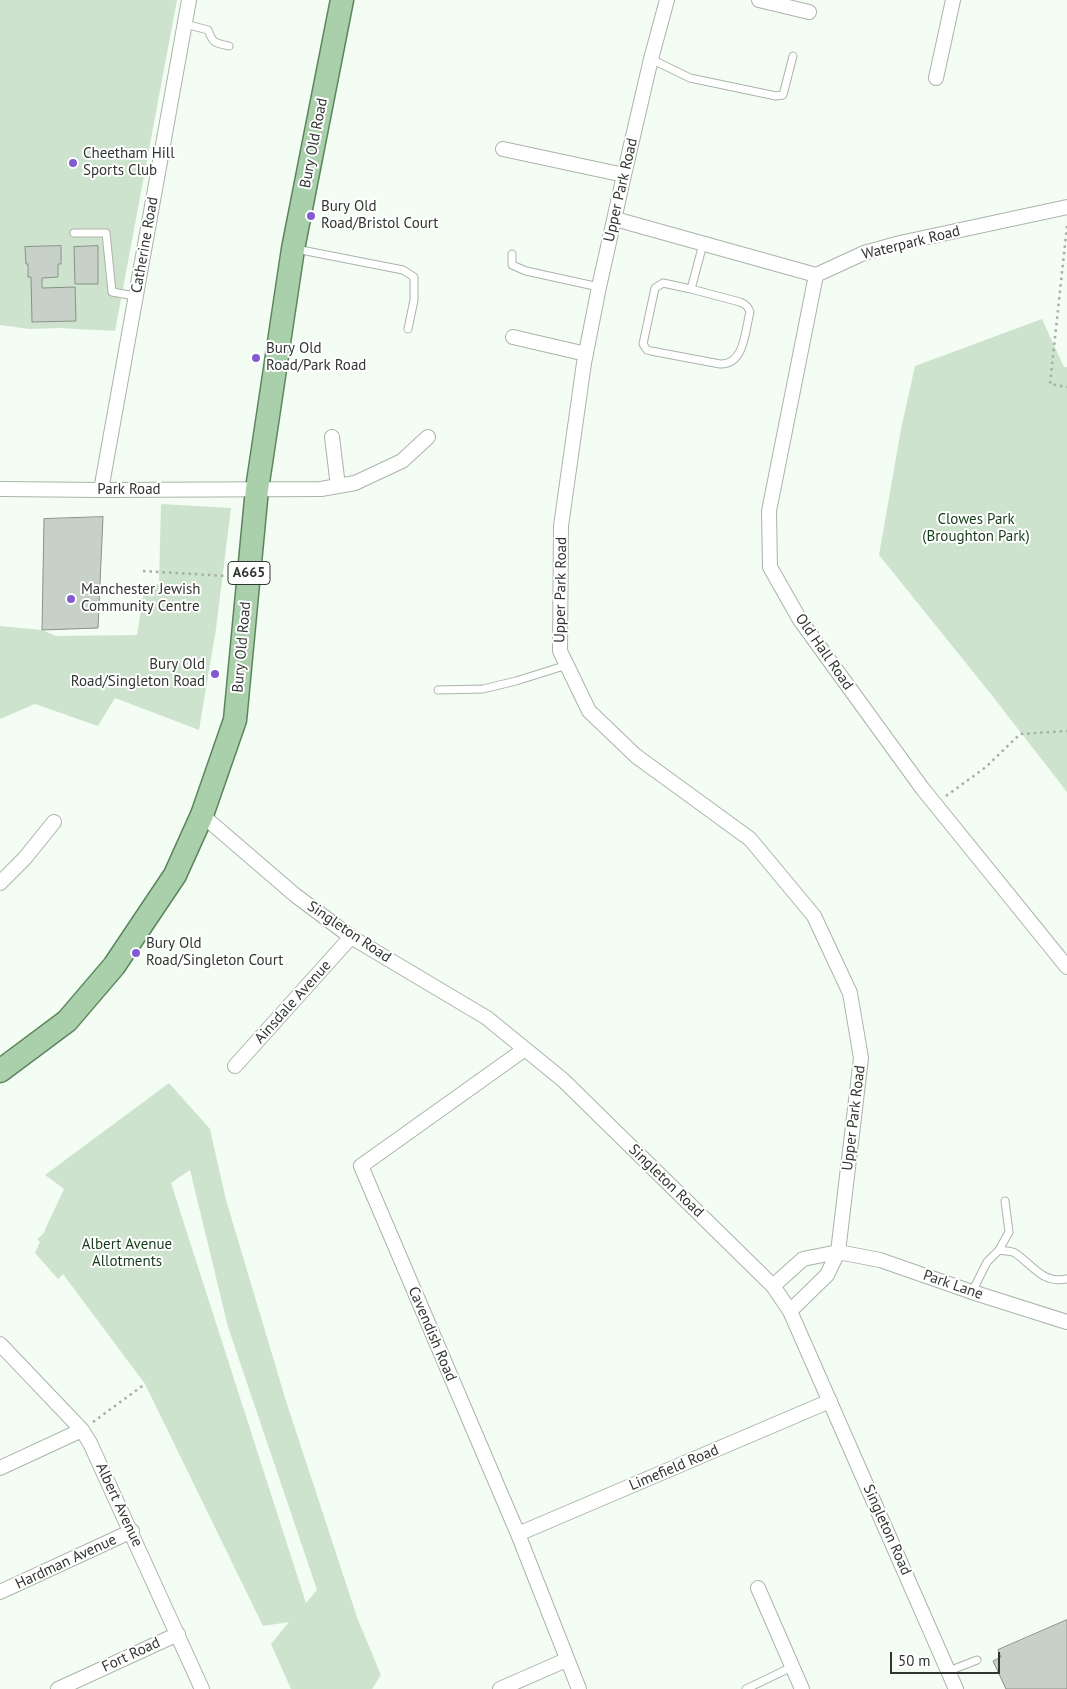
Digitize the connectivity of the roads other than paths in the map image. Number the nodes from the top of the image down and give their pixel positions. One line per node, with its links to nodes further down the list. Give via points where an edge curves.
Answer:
1 (189, 0): 7 (street, Catherine Road)
2 (342, 0): 18 (main road, Bury Old Road / A665)
3 (667, 0): 10 (street, Upper Park Road)
4 (759, 0): 6 (street)
5 (954, 0): 11 (street)
6 (809, 12)
7 (185, 24): 8 (lane, via 205,28 211,40); 23 (street, Catherine Road)
8 (229, 46)
9 (793, 56): 10 (lane, via 783,95 776,96 690,78)
10 (651, 59): 13 (street, Upper Park Road)
11 (936, 78)
12 (503, 149): 13 (street)
13 (624, 175): 15 (street, Upper Park Road)
14 (1067, 207): 20 (street, Waterpark Road, via 873,251)
15 (614, 218): 17 (street); 21 (street, Upper Park Road)
16 (74, 233): 23 (lane, via 106,233 112,292)
17 (703, 244): 20 (street); 22 (lane)
18 (293, 249): 24 (lane, via 403,270 414,277 414,300); 31 (main road, Bury Old Road / A665)
19 (512, 254): 21 (lane, via 512,265 526,272)
20 (816, 275): 39 (street, Old Hall Road, via 769,511 770,567 800,620 935,804)
21 (598, 287): 26 (street, Upper Park Road)
22 (691, 289): 22 (lane, via 663,283 657,286 644,340 645,348 651,352 720,364 732,362 740,354 749,309 746,304)
23 (136, 296): 32 (street, Catherine Road)
24 (408, 329)
25 (513, 337): 26 (street)
26 (586, 354): 33 (street, Upper Park Road, via 562,526 560,651)
27 (332, 437): 29 (street)
28 (428, 437): 29 (street, Park Road, via 402,461 355,483)
29 (338, 486): 31 (street, Park Road)
30 (0, 489): 32 (street, Park Road)
31 (257, 489): 32 (street, Park Road); 35 (main road, Bury Old Road / A665, via 235,720)
32 (101, 490)
33 (567, 665): 34 (lane, via 483,689); 45 (street, Upper Park Road, via 589,711 636,756 750,839 814,916 846,984 861,1058)
34 (438, 690)
35 (202, 815): 38 (street, Singleton Road); 42 (main road, Bury Old Road / A665, via 175,874 114,966 67,1021)
36 (54, 822): 37 (street)
37 (0, 883)
38 (351, 938): 40 (street, Singleton Road, via 487,1018); 41 (street, Ainsdale Avenue)
39 (1067, 967)
40 (525, 1049): 47 (street, Singleton Road, via 563,1080); 56 (street, Cavendish Road, via 361,1166)
41 (236, 1066)
42 (0, 1072)
43 (1005, 1201): 44 (lane, via 1008,1232)
44 (999, 1250): 46 (lane, via 1014,1252 1040,1274 1056,1281); 48 (lane, via 987,1262)
45 (838, 1252): 47 (street, via 803,1259); 48 (street, Park Lane, via 880,1260); 49 (street, Upper Park Road, via 827,1275)
46 (1067, 1279)
47 (773, 1286): 49 (street, Singleton Road)
48 (972, 1292): 50 (street, Park Lane)
49 (790, 1311): 52 (street, Singleton Road)
50 (1067, 1322)
51 (0, 1344): 53 (street, Albert Avenue)
52 (830, 1401): 56 (street, Limefield Road); 63 (street, Singleton Road)
53 (82, 1430): 54 (street); 55 (street, Albert Avenue)
54 (0, 1468)
55 (132, 1531): 58 (street, Hardman Avenue); 59 (street, Albert Avenue)
56 (518, 1534): 60 (street, Cavendish Road)
57 (758, 1588): 62 (street)
58 (0, 1592)
59 (178, 1634): 64 (street, Fort Road); 65 (street, Albert Avenue)
60 (566, 1660): 66 (street); 67 (street, Cavendish Road)
61 (977, 1660): 63 (lane)
62 (792, 1667): 68 (lane); 69 (street)
63 (949, 1672): 70 (street, Singleton Road)
64 (58, 1689)
65 (202, 1689)
66 (500, 1689)
67 (579, 1689)
68 (746, 1689)
69 (802, 1689)
70 (956, 1689)

